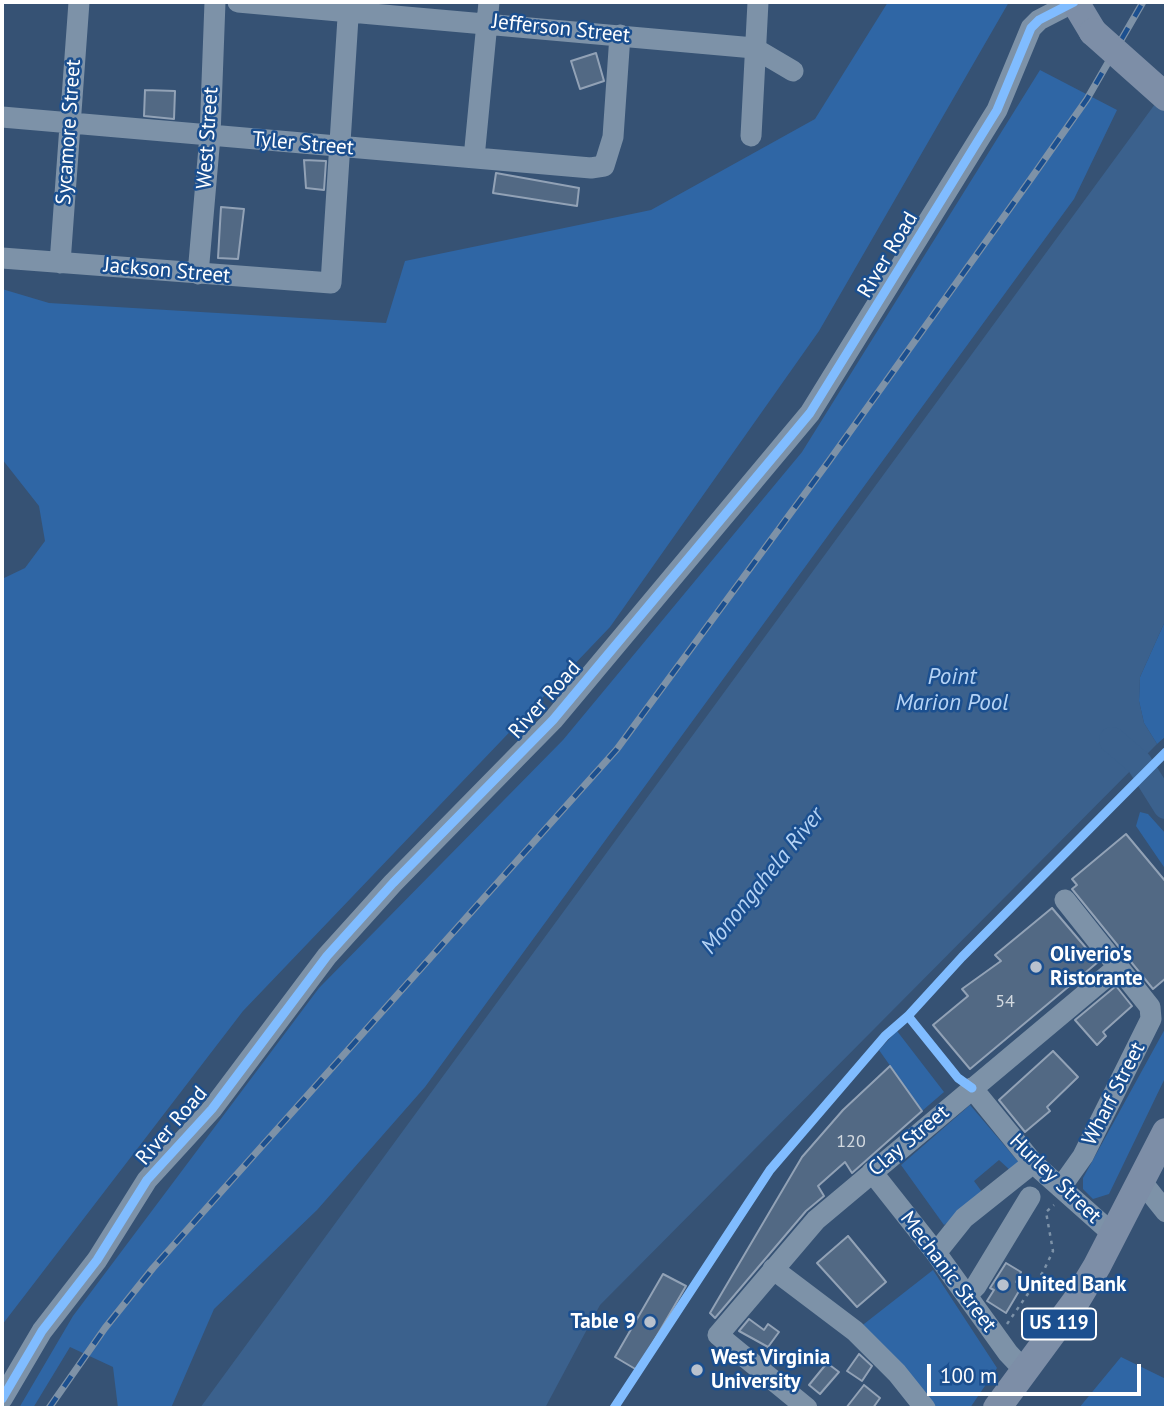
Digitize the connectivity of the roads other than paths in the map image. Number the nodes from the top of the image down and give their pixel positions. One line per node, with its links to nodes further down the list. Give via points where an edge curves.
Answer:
1 (79, 2): 13 (street, Sycamore Street)
2 (215, 2): 14 (street, West Street)
3 (238, 2): 6 (street, Jefferson Street)
4 (758, 2): 9 (street)
5 (1074, 2): 11 (main road, bridge, via 1093,32); 37 (street, River Road, via 1031,29 997,110 810,413 553,720 327,956 212,1109 148,1180 97,1260 42,1331)
6 (349, 6): 7 (street, Jefferson Street); 16 (street)
7 (488, 12): 8 (street, Jefferson Street); 17 (street)
8 (620, 35): 9 (street, Jefferson Street); 17 (street, Tyler Street, via 613,137 604,166)
9 (754, 48): 10 (street, Jefferson Street); 15 (street)
10 (793, 71)
11 (1166, 97)
12 (2, 117): 13 (street, Tyler Street)
13 (69, 123): 14 (street, Tyler Street); 19 (street, Sycamore Street)
14 (210, 136): 16 (street, Tyler Street); 20 (street, West Street)
15 (751, 136)
16 (342, 147): 17 (street, Tyler Street); 20 (street, Jackson Street, via 331,284)
17 (474, 158)
18 (2, 258): 19 (street, Jackson Street)
19 (60, 263): 20 (street, Jackson Street)
20 (198, 274)
21 (1065, 900): 22 (street, Wharf Street)
22 (1119, 966): 23 (street, Clay Street); 28 (street, Wharf Street, via 1150,1007 1151,1019 1083,1156)
23 (972, 1088): 25 (street, Hurley Street); 26 (street, Clay Street)
24 (1166, 1132): 27 (main road, US 119)
25 (1033, 1163): 28 (street, Hurley Street); 30 (street)
26 (872, 1172): 33 (street, Mechanic Street); 34 (street, Clay Street, via 816,1220)
27 (1142, 1182): 31 (street); 32 (main road, US 119)
28 (1057, 1190): 29 (street); 32 (street, Hurley Street)
29 (1030, 1197): 30 (street); 35 (street)
30 (984, 1202): 33 (street)
31 (1166, 1212)
32 (1114, 1235): 36 (main road, US 119, via 1076,1301)
33 (936, 1252): 35 (street, Mechanic Street)
34 (773, 1269): 38 (street, Clay Street, via 719,1335); 39 (street, via 855,1331)
35 (967, 1295): 36 (street, Mechanic Street)
36 (1025, 1371): 40 (main road, US 119)
37 (2, 1399)
38 (807, 1408)
39 (925, 1408)
40 (997, 1408)

